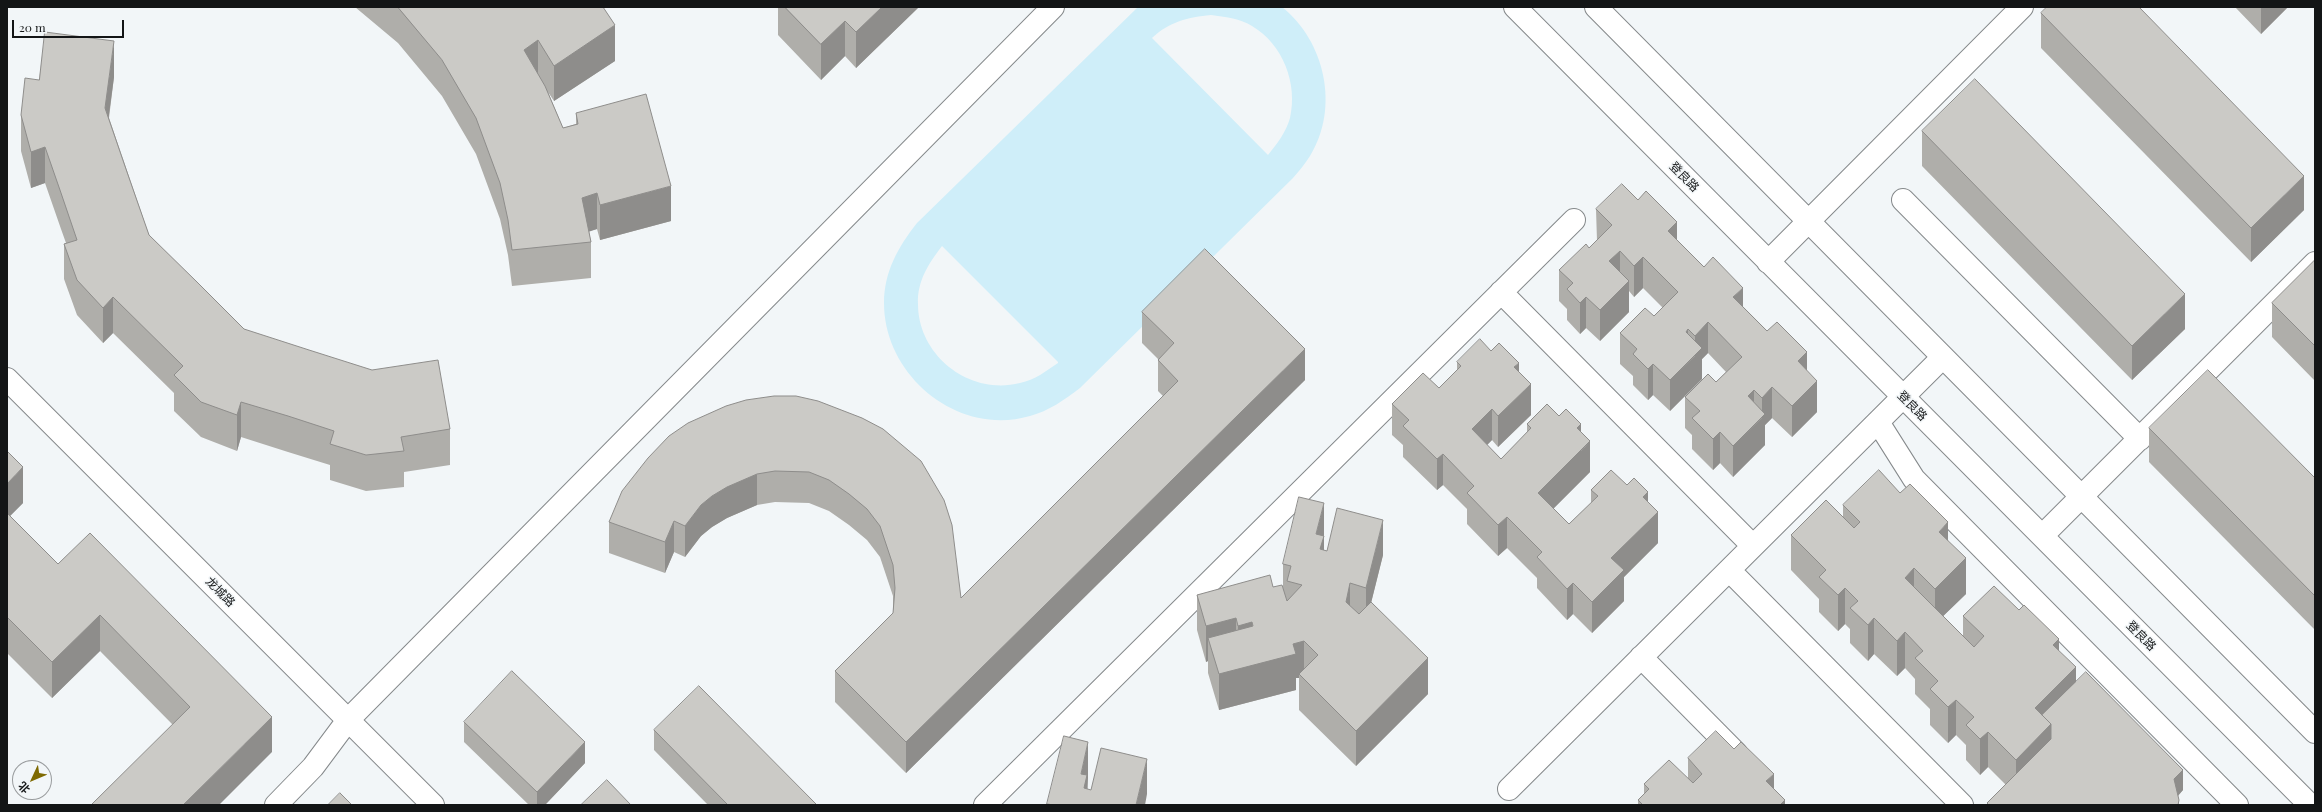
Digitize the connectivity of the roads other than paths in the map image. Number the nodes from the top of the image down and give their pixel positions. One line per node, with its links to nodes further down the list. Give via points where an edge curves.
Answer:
1 (1053, 7): 21 (street)
2 (1515, 7): 8 (street, 登良路)
3 (1596, 7): 7 (street)
4 (2022, 7): 7 (street)
5 (1903, 200): 15 (street)
6 (1574, 220): 10 (street)
7 (1810, 222): 8 (street); 11 (street)
8 (1768, 262): 13 (street, 登良路)
9 (2315, 263): 15 (street)
10 (1501, 292): 18 (street); 27 (street)
11 (1944, 357): 13 (street); 16 (street)
12 (7, 379): 21 (street, 龙城路)
13 (1903, 397): 14 (street); 17 (street, 登良路)
14 (1878, 422): 18 (street); 29 (street, via 1914,479)
15 (2140, 439): 16 (street)
16 (2082, 498): 17 (street); 22 (street)
17 (2042, 536): 30 (street, 登良路)
18 (1753, 546): 19 (street)
19 (1729, 570): 20 (street); 28 (street)
20 (1641, 657): 23 (street); 24 (street)
21 (348, 720): 25 (street, via 313,767); 26 (street, 龙城路)
22 (2315, 732)
23 (1748, 765)
24 (1509, 789)
25 (276, 805)
26 (433, 805)
27 (985, 805)
28 (1962, 805)
29 (2237, 805)
30 (2310, 805)

